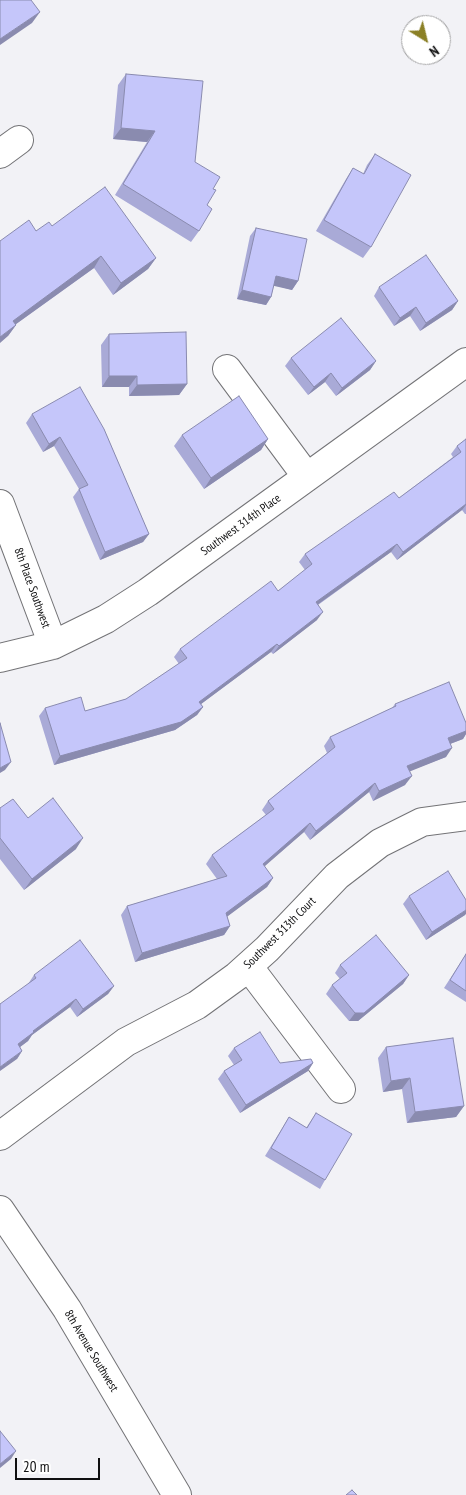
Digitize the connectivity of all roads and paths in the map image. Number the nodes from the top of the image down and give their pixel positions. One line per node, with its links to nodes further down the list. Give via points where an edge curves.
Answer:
1 (466, 362): 3 (street, Southwest 314th Place)
2 (227, 369): 3 (street)
3 (308, 477): 5 (street, Southwest 314th Place, via 148,592 106,619)
4 (0, 504): 5 (street, 8th Place Southwest)
5 (53, 645): 6 (street, Southwest 314th Place)
6 (0, 658)
7 (466, 816): 8 (street, Southwest 313th Court, via 422,822 380,843 336,876)
8 (248, 966): 9 (street); 10 (street, Southwest 313th Court, via 197,1005 126,1042)
9 (341, 1089)
10 (0, 1136)
11 (0, 1210): 12 (street, 8th Avenue Southwest, via 67,1309)
12 (177, 1495)

